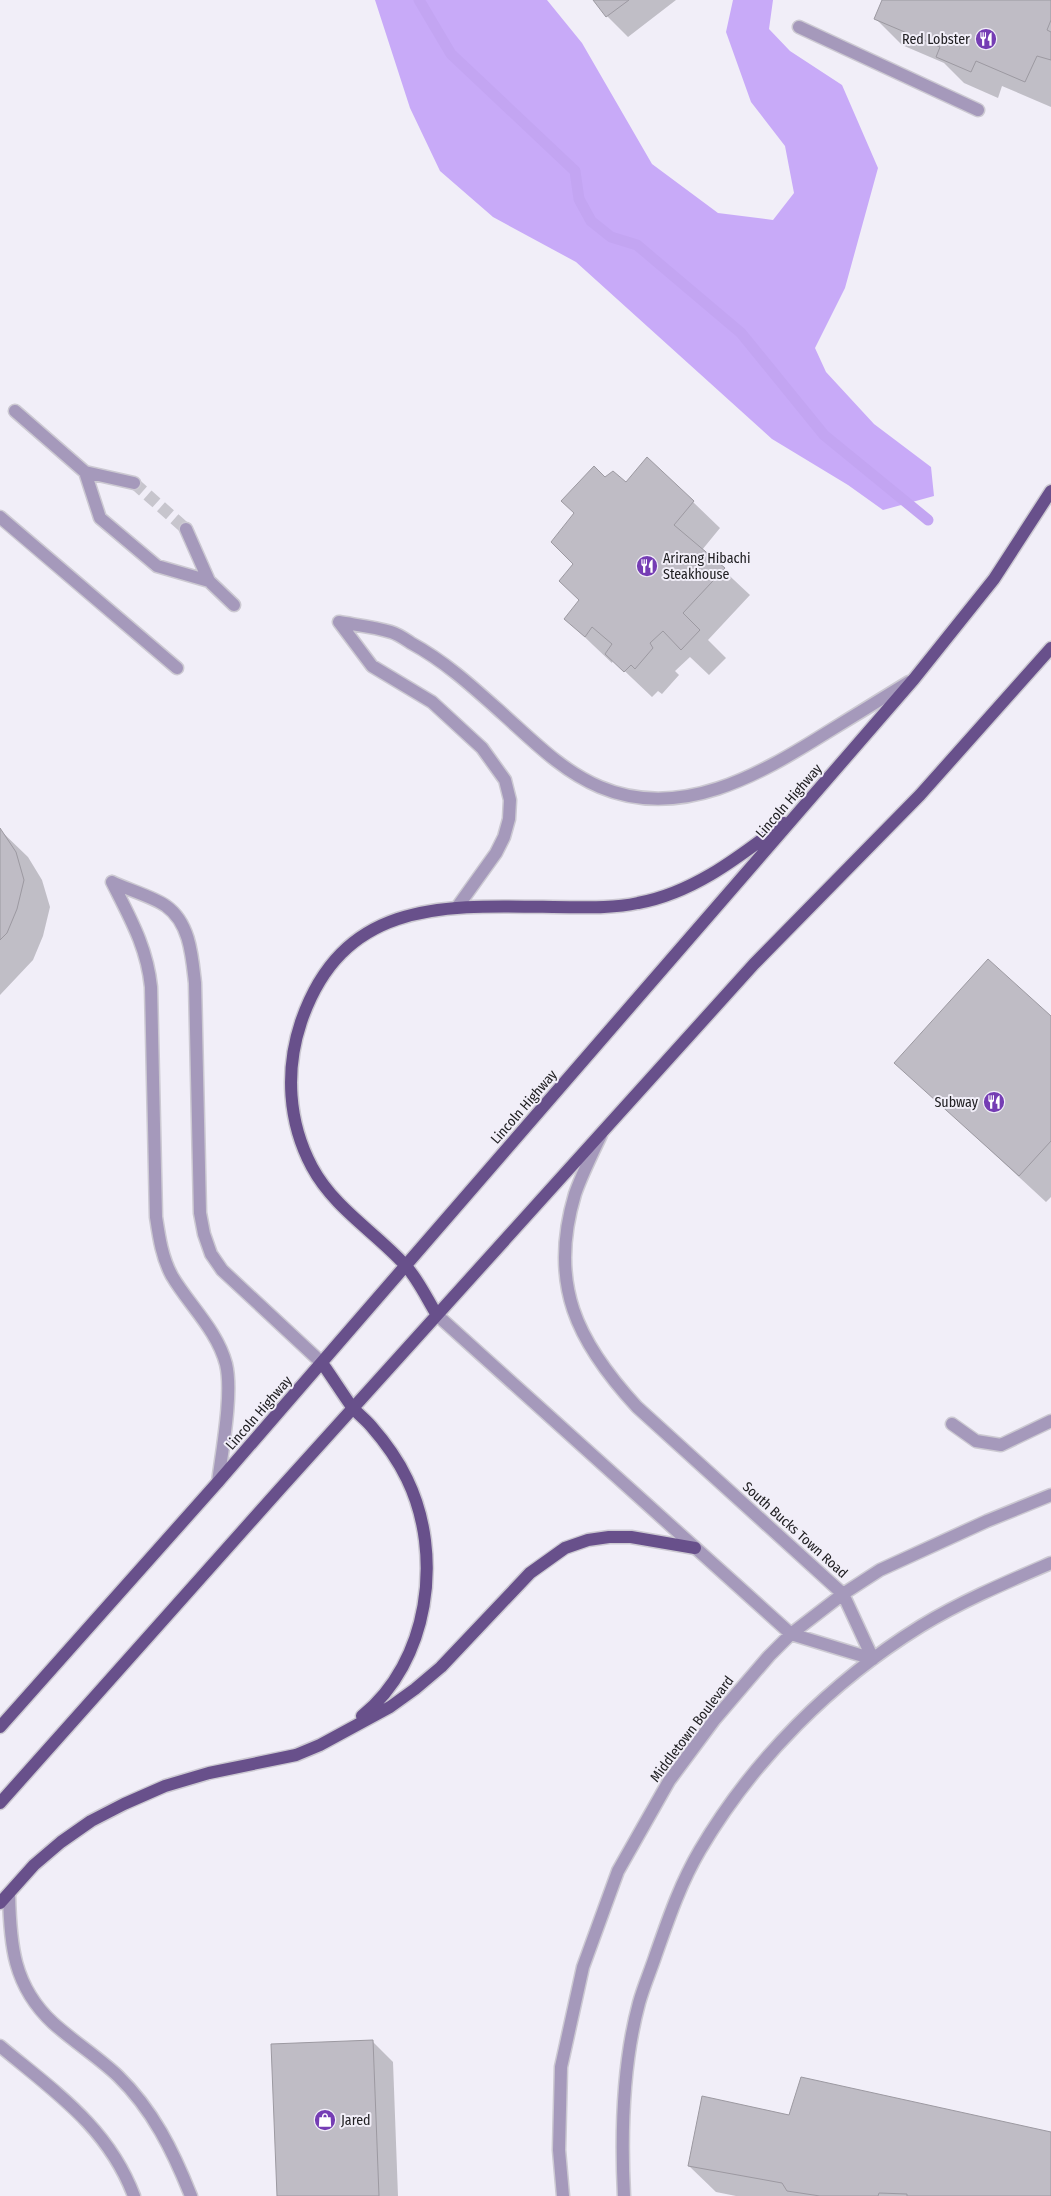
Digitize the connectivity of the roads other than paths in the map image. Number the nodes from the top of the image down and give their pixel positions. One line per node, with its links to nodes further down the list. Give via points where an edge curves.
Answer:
1 (799, 27): 2 (street)
2 (978, 110)
3 (15, 411): 4 (street)
4 (85, 472): 5 (street); 9 (street, via 100,518 157,566)
5 (134, 483)
6 (1051, 491): 13 (main road, Lincoln Highway, via 994,579)
7 (0, 517): 12 (street)
8 (186, 529): 9 (street)
9 (209, 581): 10 (street)
10 (234, 605)
11 (1051, 648): 16 (main road, via 934,781 754,964)
12 (177, 668)
13 (914, 679): 14 (main road, Lincoln Highway); 15 (street, via 773,766 736,783 702,794 646,798 600,787 577,776 553,759 456,672 429,653 392,632 339,622 372,666 432,702 482,748 505,780 510,800 504,837)
14 (802, 810): 15 (main road, via 706,877 671,894 640,903 606,908); 17 (main road, Lincoln Highway)
15 (458, 906): 17 (main road, via 417,912 393,920 354,942 318,984 296,1038 291,1068 291,1103 298,1134 313,1167 332,1196)
16 (602, 1132): 18 (main road); 27 (street, South Bucks Town Road, via 576,1193 567,1230 565,1266 576,1321 593,1353 637,1408)
17 (406, 1266): 18 (main road); 19 (main road, Lincoln Highway)
18 (437, 1315): 20 (main road); 25 (street)
19 (322, 1363): 20 (main road); 23 (main road, Lincoln Highway); 23 (street, via 236,1285 211,1254 200,1213 195,983 191,953 182,924 165,906 112,882 149,964 156,1217 161,1245 171,1274 212,1334 226,1365 227,1398)
20 (353, 1408): 31 (main road, via 391,1452 407,1480 419,1510 426,1541 427,1573 424,1602 403,1665 387,1692); 32 (main road)
21 (1051, 1421): 22 (street, via 1001,1445 976,1441)
22 (952, 1424)
23 (218, 1482): 30 (main road, Lincoln Highway)
24 (1051, 1495): 27 (street, Middletown Boulevard, via 889,1566)
25 (695, 1548): 28 (street); 31 (main road, via 631,1537 609,1537 565,1548 530,1573 466,1643 416,1689)
26 (1051, 1563): 29 (street, via 922,1626)
27 (843, 1594): 28 (street, Middletown Boulevard); 29 (street, South Bucks Town Road)
28 (791, 1634): 29 (street); 37 (street, Middletown Boulevard, via 715,1719 669,1781 618,1871 583,1967 561,2067 559,2150)
29 (873, 1659): 38 (street, via 808,1714 739,1792 700,1851 674,1903 639,2004 629,2056 622,2148)
30 (0, 1727)
31 (344, 1731): 33 (main road, via 296,1755 209,1773 165,1786 124,1804 61,1842 34,1865)
32 (0, 1803)
33 (4, 1899): 36 (street, via 13,1957 22,1982 52,2022 118,2077 150,2113 175,2154)
34 (0, 2046): 35 (street, via 81,2114 108,2144)
35 (134, 2196)
36 (191, 2196)
37 (563, 2196)
38 (624, 2196)

